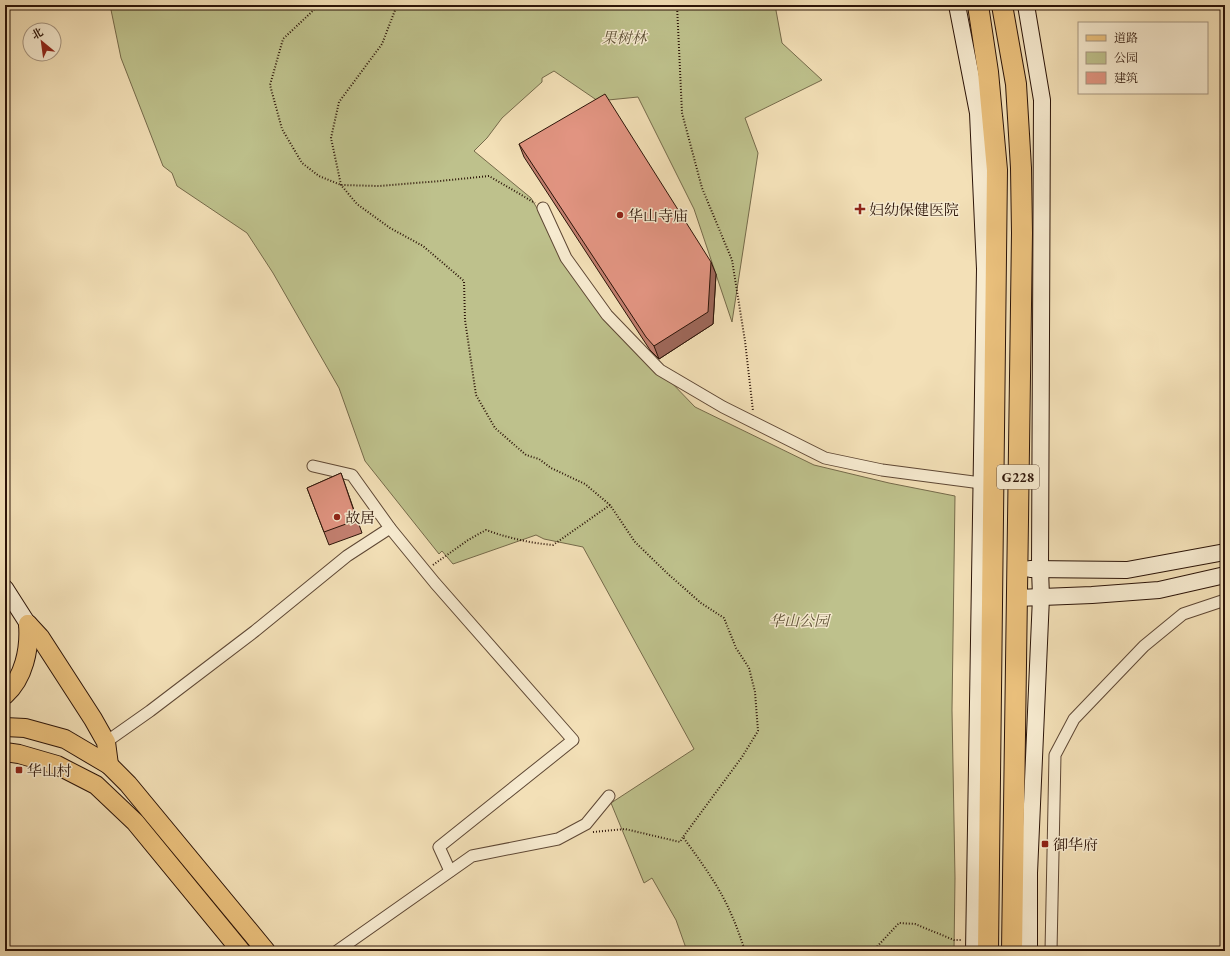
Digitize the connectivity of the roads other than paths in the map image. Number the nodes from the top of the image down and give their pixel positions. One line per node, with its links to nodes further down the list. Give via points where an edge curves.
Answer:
1 (957, 5): 7 (street, via 978,121 985,269)
2 (978, 5): 25 (highway, G228, via 988,72 997,170)
3 (1002, 5): 10 (highway, G228, via 1016,84 1021,168)
4 (1026, 5): 11 (street, via 1042,100)
5 (543, 208): 7 (street, via 566,258 607,315 660,370 723,407 824,458 882,470)
6 (313, 466): 8 (street, via 352,475)
7 (981, 483): 25 (street)
8 (390, 528): 20 (street, via 347,556 256,631); 24 (street, via 573,740 439,847)
9 (1225, 552): 11 (street, via 1127,570)
10 (1017, 569): 11 (street); 15 (highway, G228)
11 (1040, 569): 14 (street)
12 (1225, 575): 14 (street, via 1159,590 1092,596)
13 (5, 588): 17 (street)
14 (1041, 597): 15 (street); 30 (street, via 1029,873)
15 (1017, 598): 29 (highway, G228)
16 (1225, 600): 31 (street, via 1183,614 1144,646 1074,718 1055,755)
17 (28, 624): 18 (main road, via 26,658 18,680); 20 (main road, via 40,637)
18 (5, 695)
19 (5, 727): 22 (main road, via 26,728 65,738)
20 (106, 742): 22 (main road)
21 (5, 752): 26 (main road, via 57,765 96,785 135,822)
22 (109, 764): 27 (main road)
23 (609, 796): 24 (street, via 586,824 558,839 472,856)
24 (450, 872): 28 (street)
25 (979, 947)
26 (241, 951)
27 (266, 951)
28 (337, 951)
29 (1012, 951)
30 (1029, 951)
31 (1051, 951)

